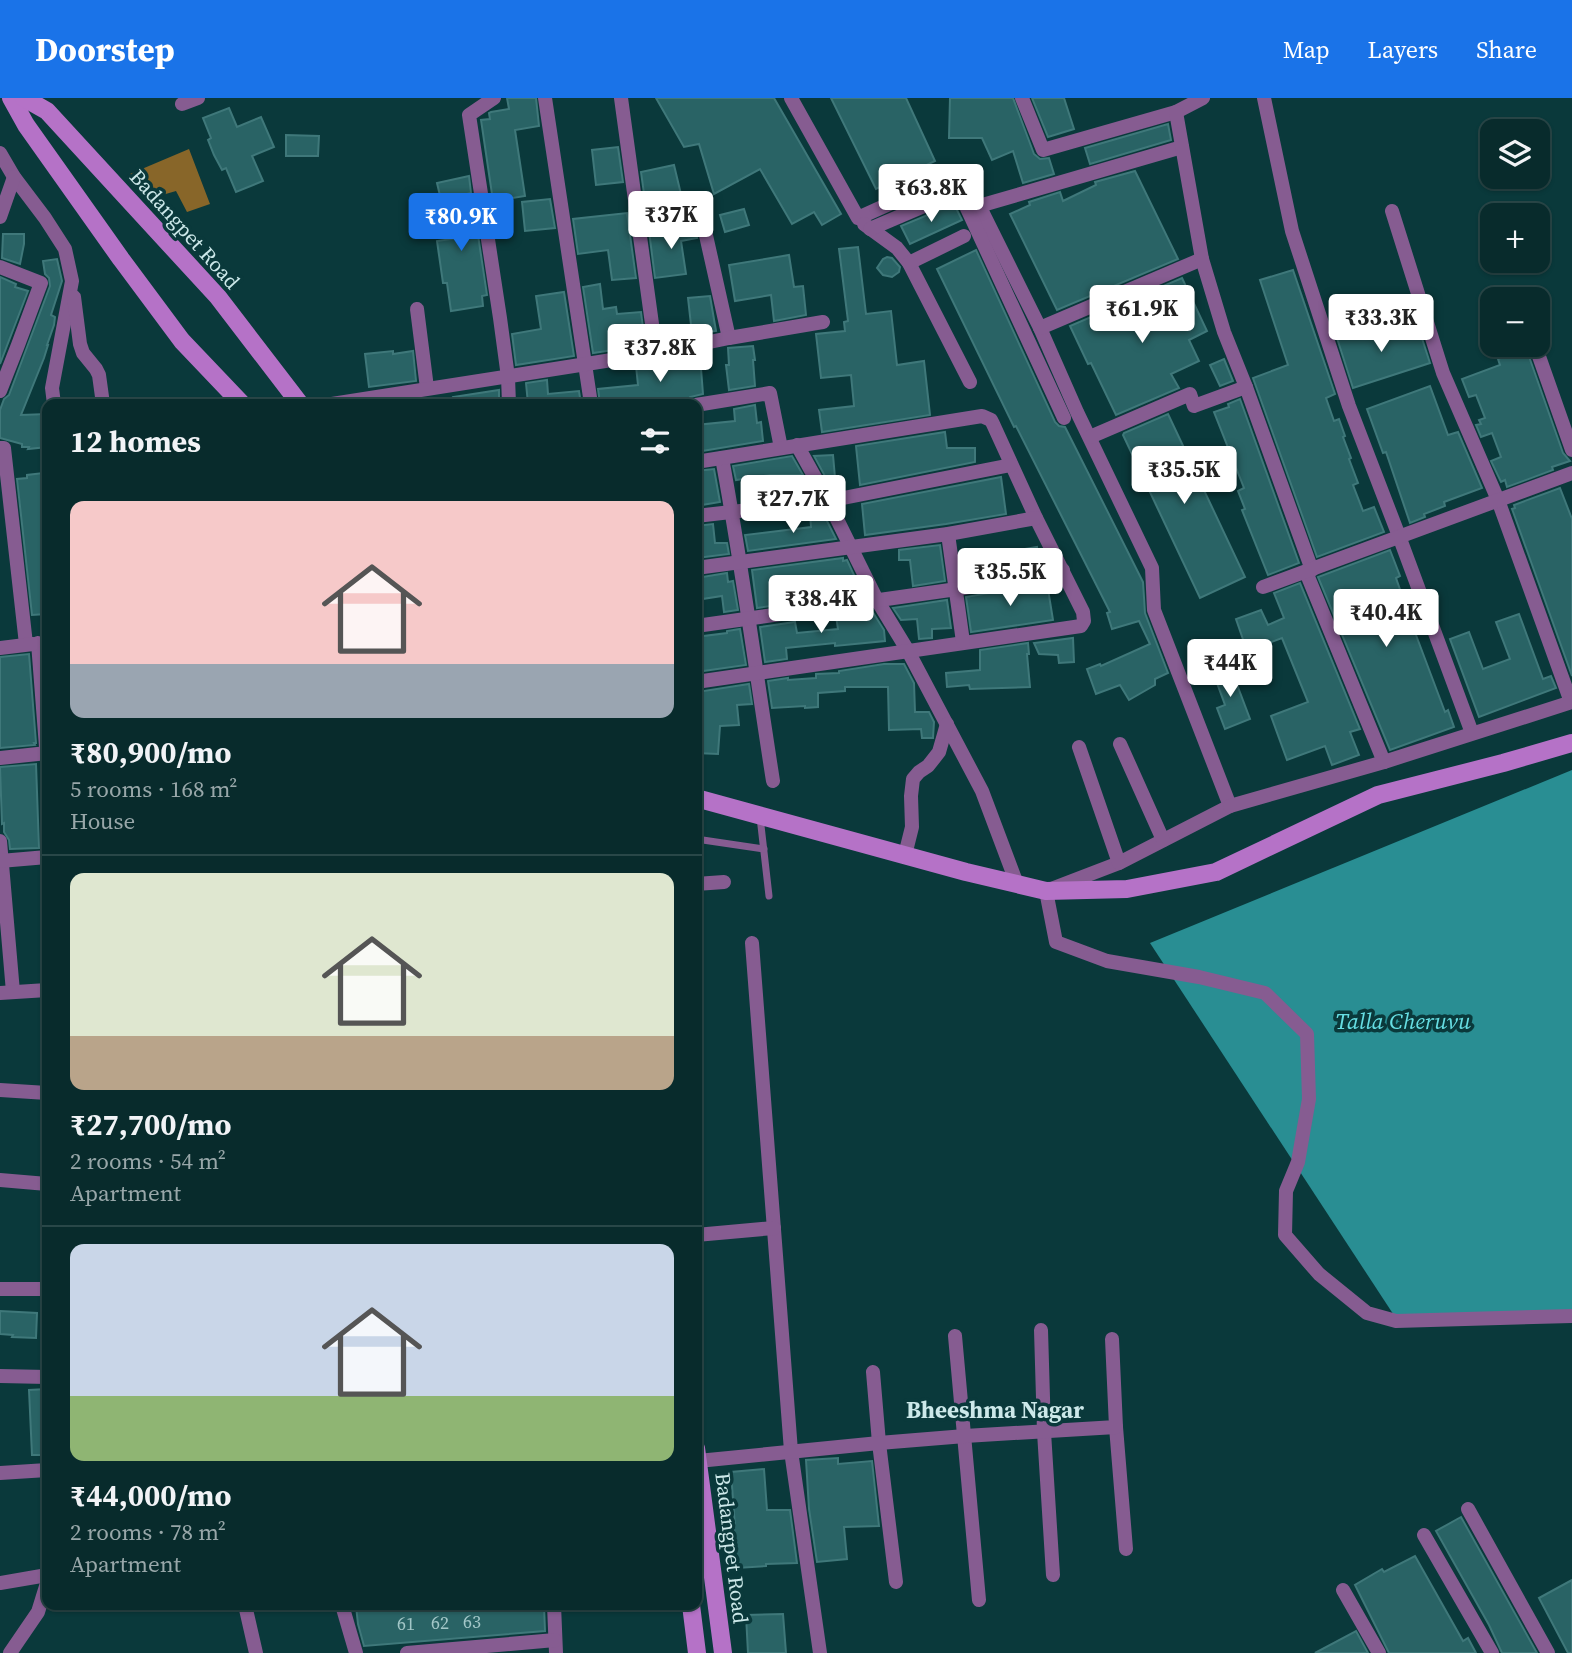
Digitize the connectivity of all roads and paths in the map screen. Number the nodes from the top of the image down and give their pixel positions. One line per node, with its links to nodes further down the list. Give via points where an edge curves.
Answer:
1 (11, 98): 41 (main road, via 182,341)
2 (24, 98): 42 (main road, Badangpet Road, via 47,111 218,297)
3 (198, 98): 11 (street)
4 (495, 98): 34 (street, via 469,116)
5 (545, 98): 33 (street)
6 (621, 98): 31 (street)
7 (791, 98): 19 (street)
8 (1022, 98): 12 (street, via 1043,150)
9 (1203, 98): 12 (street)
10 (1264, 98): 63 (street, via 1292,231 1349,406)
11 (182, 104)
12 (1175, 112): 13 (street)
13 (1182, 147): 16 (street); 23 (street)
14 (0, 152): 15 (street)
15 (14, 177): 18 (street); 26 (street, via 65,249)
16 (979, 206): 19 (street, via 962,171); 29 (street)
17 (1392, 211): 57 (street, via 1443,373)
18 (0, 217)
19 (858, 218): 21 (street)
20 (703, 222): 30 (street)
21 (870, 229): 24 (street); 47 (street, via 959,191)
22 (964, 236): 24 (street)
23 (1202, 259): 29 (street); 36 (street)
24 (909, 262): 35 (street)
25 (0, 267): 38 (street, via 41,283)
26 (72, 281): 39 (street); 40 (street, via 80,344 99,375)
27 (417, 309): 37 (street)
28 (823, 322): 30 (street)
29 (1040, 328): 48 (street)
30 (729, 338): 31 (street)
31 (656, 353): 33 (street)
32 (1539, 357): 52 (street)
33 (585, 363): 34 (street); 45 (street)
34 (508, 377): 37 (street); 44 (street)
35 (970, 382)
36 (1246, 387): 48 (street, via 1194,406 1190,394); 69 (street)
37 (428, 388): 43 (street)
38 (0, 391)
39 (53, 399)
40 (102, 399)
41 (237, 399)
42 (296, 399)
43 (362, 399)
44 (509, 399)
45 (590, 399)
46 (702, 404): 51 (street, via 770,393)
47 (1064, 418)
48 (1090, 437): 93 (street, via 1152,568 1154,610)
49 (797, 445): 51 (street); 55 (street, via 982,416 990,420); 58 (street)
50 (0, 448): 64 (street, via 4,448)
51 (781, 448): 53 (street)
52 (1572, 450)
53 (722, 458): 54 (street); 59 (street)
54 (702, 461)
55 (1011, 465): 58 (street); 61 (street)
56 (1572, 473): 57 (street)
57 (1498, 500): 63 (street); 82 (street)
58 (828, 501): 59 (street); 65 (street)
59 (732, 512): 60 (street); 66 (street)
60 (702, 515)
61 (1036, 518): 62 (street); 68 (street)
62 (948, 534): 65 (street); 71 (street)
63 (1399, 536): 69 (street); 84 (street)
64 (7, 542): 76 (street)
65 (851, 549): 66 (street); 72 (street)
66 (740, 562): 67 (street); 73 (street)
67 (702, 568)
68 (1063, 570): 71 (street); 75 (street, via 1083,612 1081,626)
69 (1309, 571): 70 (street); 90 (street)
70 (1263, 587)
71 (957, 589): 72 (street); 75 (street)
72 (877, 600): 73 (street); 78 (street)
73 (750, 618): 74 (street); 79 (street)
74 (702, 625)
75 (963, 642): 78 (street)
76 (37, 643): 77 (street); 81 (street)
77 (0, 648)
78 (908, 650): 79 (street); 83 (street)
79 (756, 673): 80 (street); 91 (street)
80 (702, 681)
81 (42, 698)
82 (1571, 702): 84 (street)
83 (947, 724): 99 (street, via 939,752 913,779 912,827); 105 (street, via 982,791)
84 (1472, 733): 90 (street)
85 (1572, 743): 106 (main road, via 1378,795 1216,872 1127,889)
86 (1120, 744): 96 (street)
87 (1079, 747): 102 (street)
88 (42, 754): 89 (street)
89 (0, 758)
90 (1384, 762): 93 (street)
91 (773, 781)
92 (702, 800): 94 (main road)
93 (1230, 806): 96 (street)
94 (760, 816): 98 (lane); 99 (main road)
95 (702, 840): 98 (lane)
96 (1163, 840): 102 (street)
97 (0, 841): 101 (street)
98 (764, 849): 107 (lane)
99 (905, 855): 105 (main road)
100 (42, 857): 101 (street)
101 (1, 861): 110 (street)
102 (1119, 863): 106 (street)
103 (724, 882): 104 (street)
104 (702, 884)
105 (1017, 884): 106 (main road)
106 (1046, 891): 119 (street, via 1056,942 1107,961 1265,993 1307,1034 1309,1099 1298,1163 1286,1191 1285,1235 1319,1274 1367,1312 1396,1321)
107 (769, 897)
108 (752, 943): 115 (street)
109 (42, 990): 110 (street)
110 (6, 993)
111 (0, 1090): 112 (street)
112 (42, 1093)
113 (0, 1181): 114 (street)
114 (42, 1184)
115 (774, 1227): 116 (street); 130 (street)
116 (702, 1234)
117 (0, 1289): 118 (street)
118 (42, 1289)
119 (1572, 1316)
120 (1041, 1330): 127 (street)
121 (955, 1336): 128 (street)
122 (1112, 1339): 126 (street)
123 (873, 1372): 129 (street)
124 (0, 1376): 125 (street)
125 (42, 1377)
126 (1116, 1427): 127 (street); 137 (street)
127 (1044, 1432): 128 (street); 138 (street)
128 (965, 1436): 129 (street); 144 (street)
129 (879, 1443): 130 (street); 140 (street)
130 (792, 1451): 131 (street); 157 (street)
131 (702, 1455)
132 (42, 1470): 133 (street)
133 (0, 1474)
134 (702, 1493): 156 (main road, Badangpet Road)
135 (1468, 1509): 160 (street)
136 (1424, 1535): 159 (street)
137 (1126, 1549)
138 (1053, 1575)
139 (42, 1576): 141 (street)
140 (896, 1582)
141 (0, 1583)
142 (1343, 1590): 158 (street)
143 (42, 1599): 151 (street)
144 (979, 1600)
145 (246, 1610): 152 (street)
146 (343, 1610): 153 (street)
147 (554, 1610): 149 (street)
148 (692, 1610): 155 (main road)
149 (555, 1647): 150 (street)
150 (462, 1651): 154 (street)
151 (10, 1653)
152 (256, 1653)
153 (356, 1653)
154 (407, 1653)
155 (697, 1653)
156 (723, 1653)
157 (820, 1653)
158 (1379, 1653)
159 (1492, 1653)
160 (1548, 1653)

